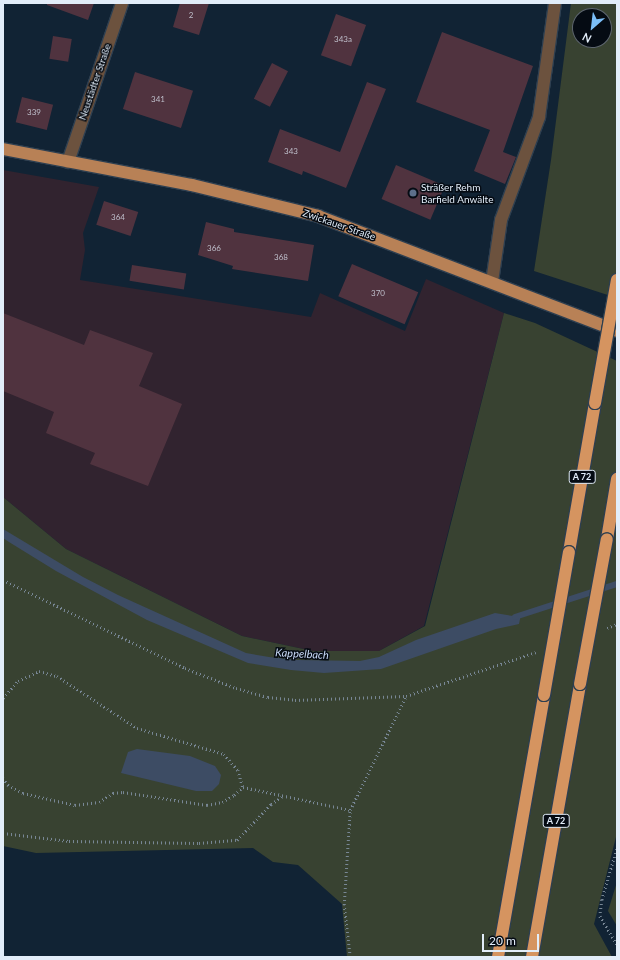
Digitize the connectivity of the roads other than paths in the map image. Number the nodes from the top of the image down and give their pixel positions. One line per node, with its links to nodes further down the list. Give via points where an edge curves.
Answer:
1 (122, 3): 4 (street, Neustädter Straße)
2 (555, 3): 6 (street, via 539,117 501,220)
3 (3, 149): 4 (main road, Zwickauer Straße)
4 (68, 162): 6 (main road, Zwickauer Straße, via 192,185 318,216)
5 (617, 280): 9 (highway, A 72, bridge)
6 (492, 282): 7 (main road, Zwickauer Straße)
7 (617, 331)
8 (617, 479): 10 (highway, A 72, bridge)
9 (498, 957)
10 (532, 957)

